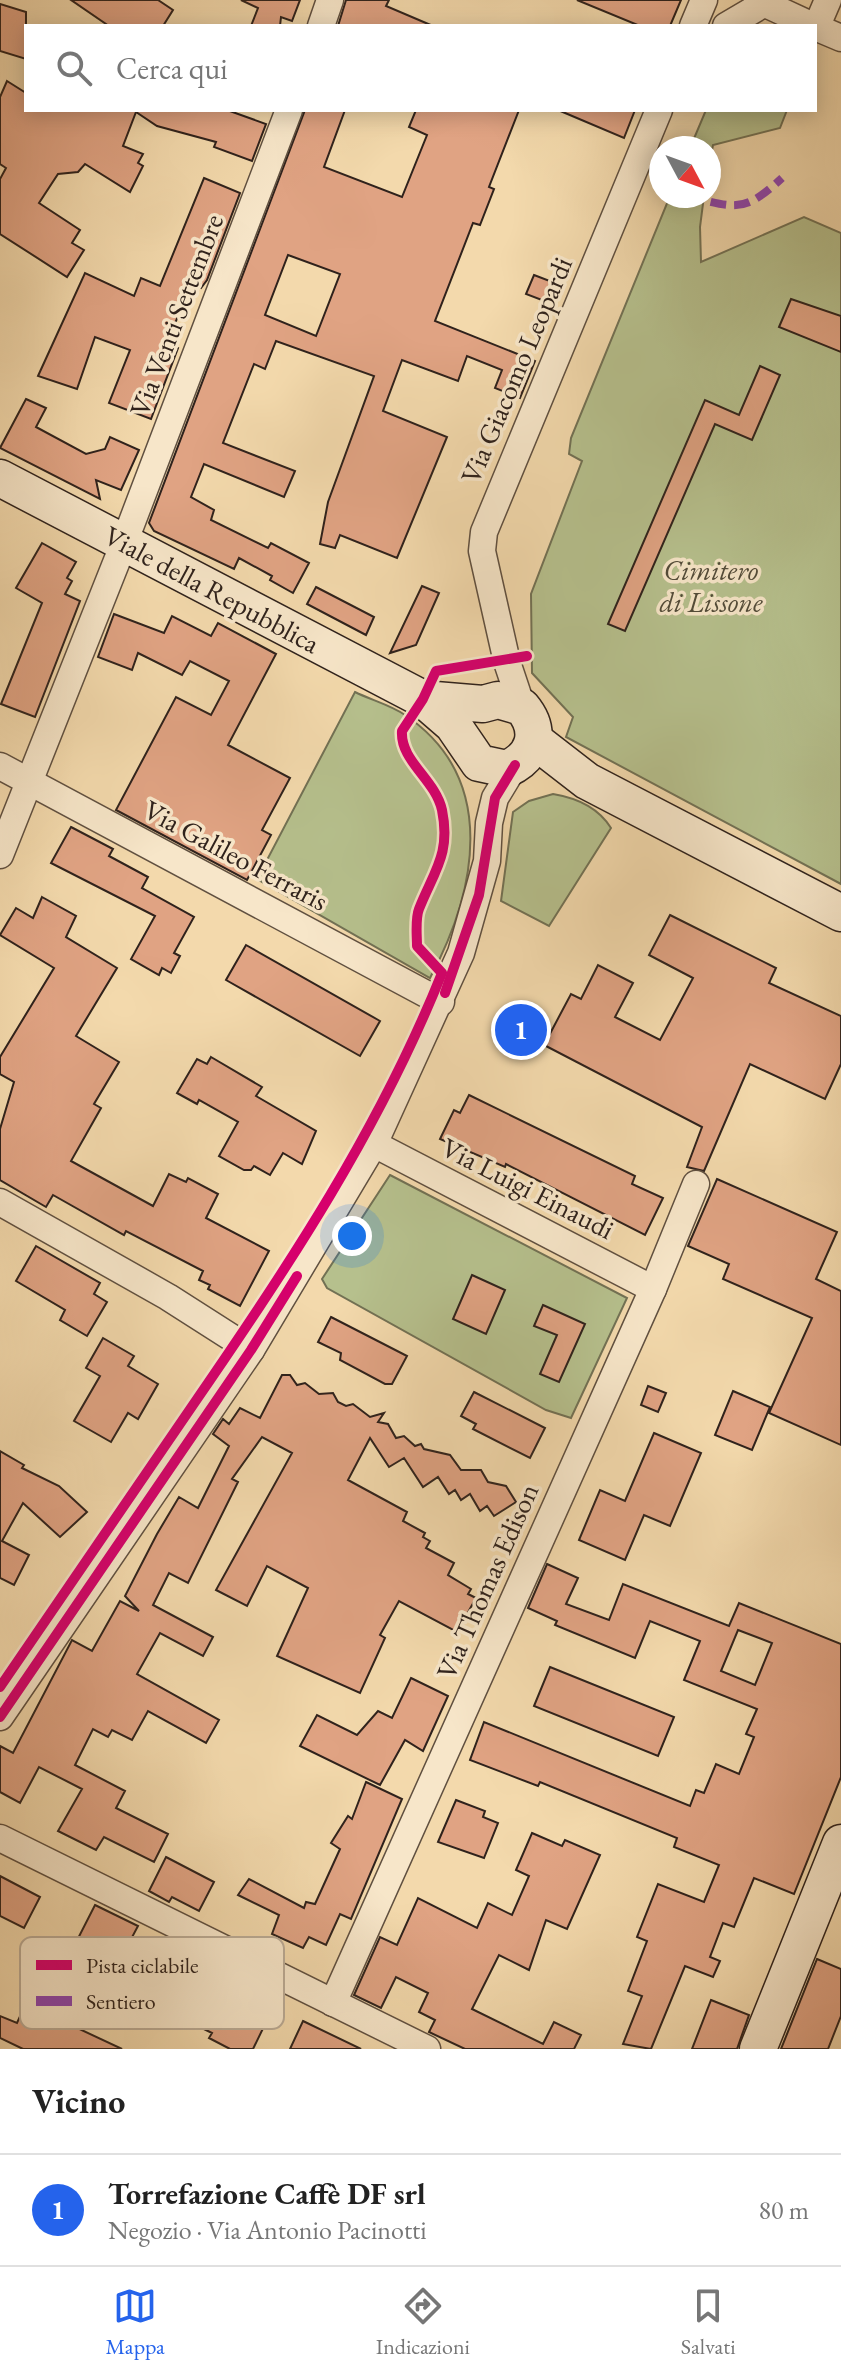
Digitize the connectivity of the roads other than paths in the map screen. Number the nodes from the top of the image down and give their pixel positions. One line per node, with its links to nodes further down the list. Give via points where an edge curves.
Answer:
1 (330, 0): 5 (street)
2 (704, 0): 6 (street)
3 (828, 0): 9 (street)
4 (761, 2): 7 (street); 8 (street)
5 (322, 24)
6 (694, 24)
7 (729, 24)
8 (809, 24)
9 (816, 24)
10 (817, 28): 11 (street)
11 (841, 38)
12 (288, 112): 15 (street, Via Venti Settembre)
13 (658, 112): 16 (street, Via Giacomo Leopardi, via 484,532 482,551)
14 (0, 478): 15 (street, Viale della Repubblica)
15 (124, 543): 17 (street, Viale della Repubblica); 22 (street, Via Venti Settembre)
16 (507, 662): 18 (street); 19 (street, Via Giacomo Leopardi)
17 (423, 699): 18 (street, Viale della Repubblica); 20 (street, Viale della Repubblica, via 439,710)
18 (485, 703): 19 (street, Viale della Repubblica, via 510,701); 20 (street, via 469,718)
19 (524, 738): 20 (street, Viale della Repubblica, via 495,769); 23 (street); 25 (street, Viale della Repubblica, via 587,781)
20 (468, 748): 23 (street)
21 (0, 766): 22 (street, Via Galileo Ferraris)
22 (29, 781): 24 (street, Via Venti Settembre); 26 (street, Via Galileo Ferraris)
23 (489, 823): 26 (street, via 475,914)
24 (0, 855)
25 (841, 913)
26 (441, 1002): 27 (street)
27 (374, 1144): 30 (street, Via Luigi Einaudi); 31 (street)
28 (696, 1184): 30 (street, Via Thomas Edison)
29 (0, 1202): 31 (street)
30 (653, 1289): 37 (street, Via Thomas Edison)
31 (251, 1350): 32 (street)
32 (0, 1717)
33 (0, 1838): 35 (street)
34 (841, 1843): 39 (street)
35 (200, 1937)
36 (284, 1979): 37 (street)
37 (333, 2003): 38 (street)
38 (427, 2049)
39 (758, 2049)

